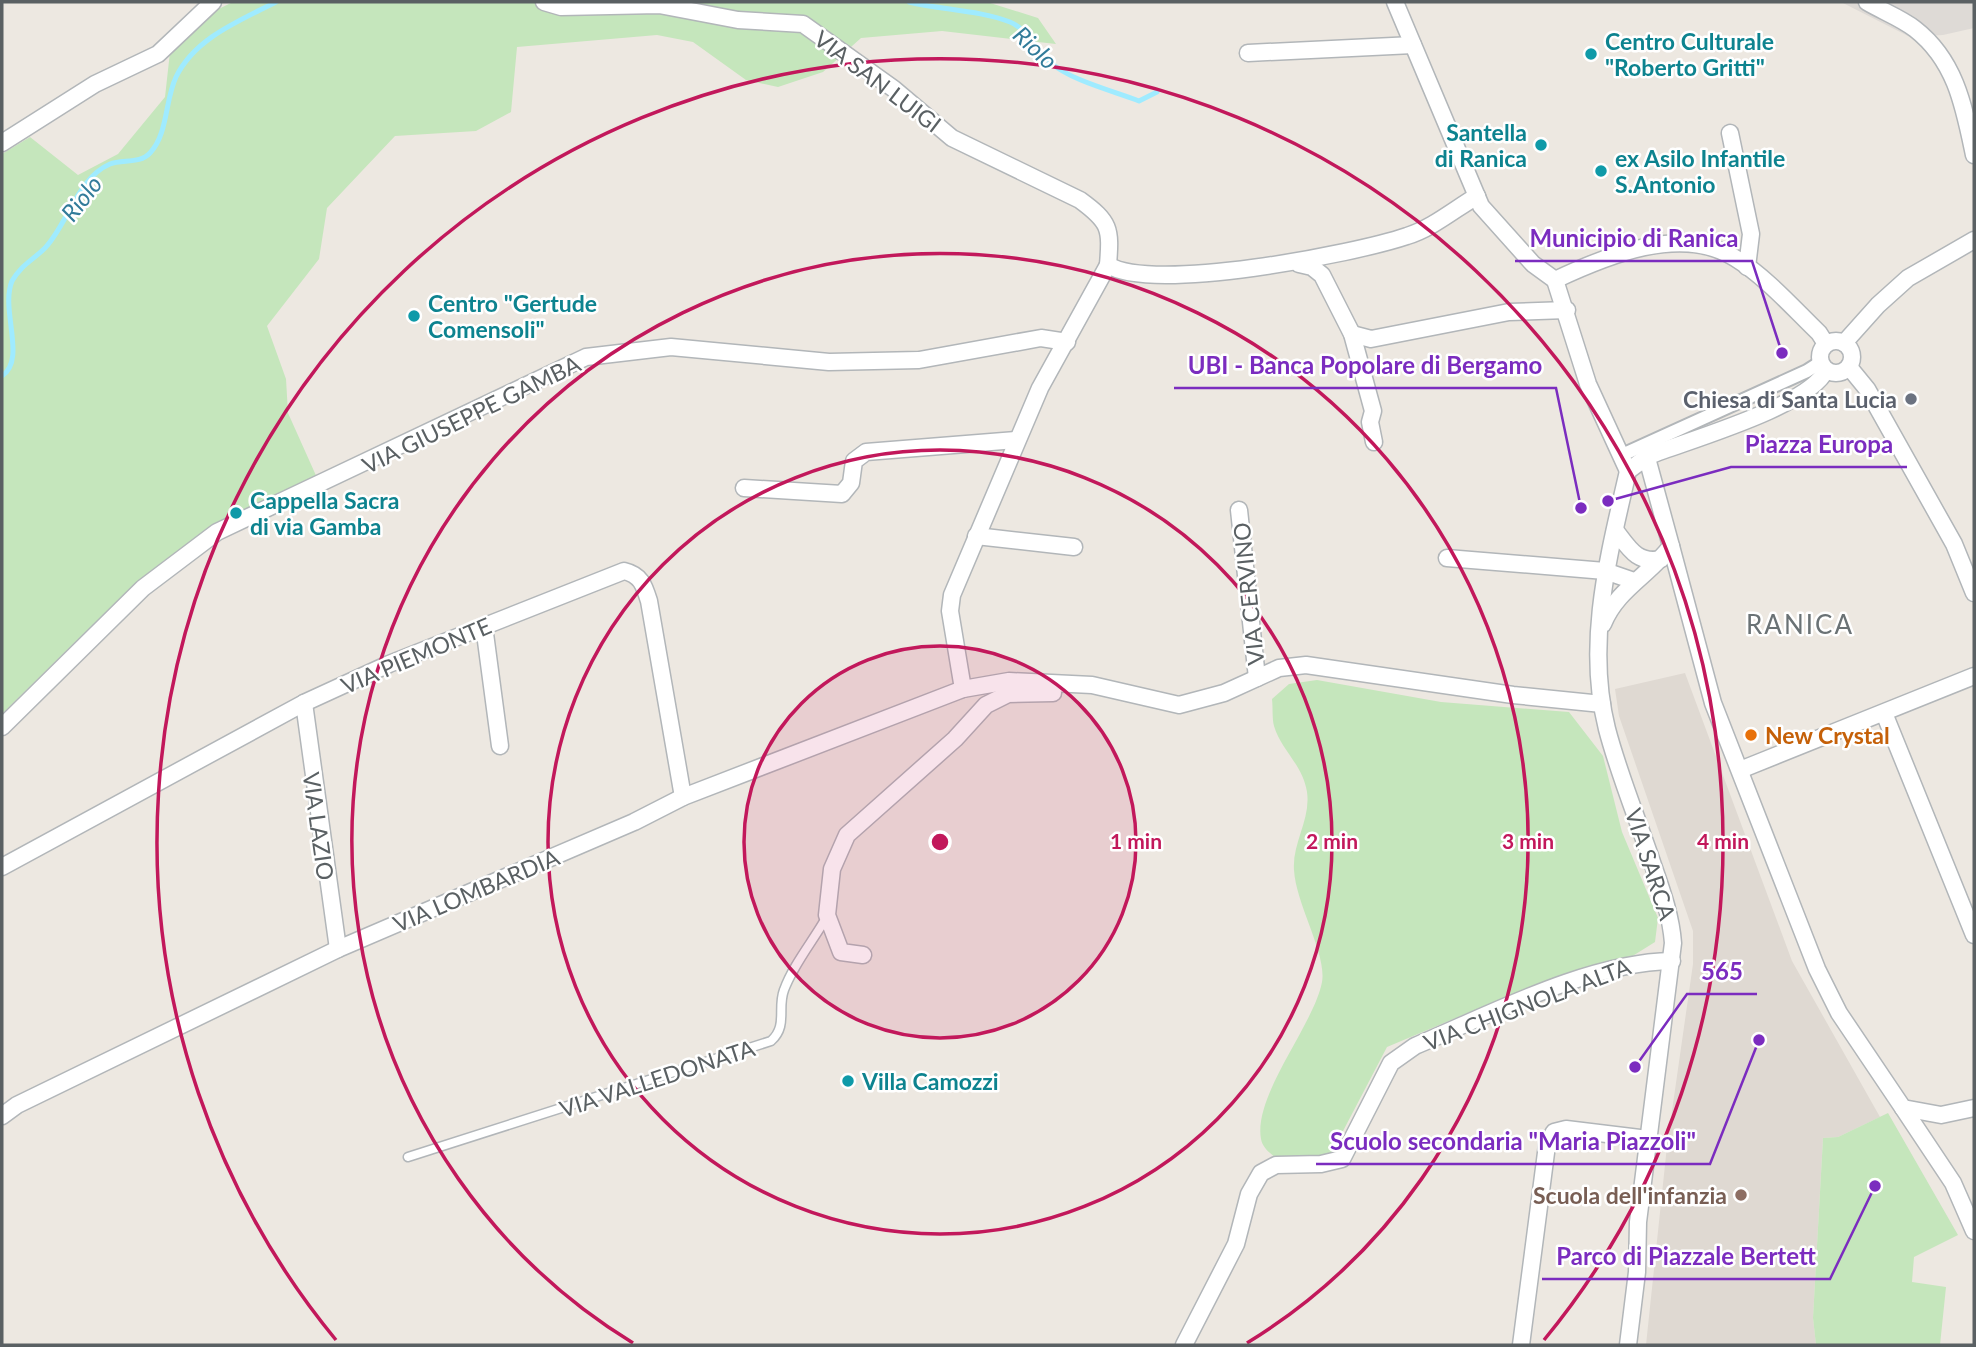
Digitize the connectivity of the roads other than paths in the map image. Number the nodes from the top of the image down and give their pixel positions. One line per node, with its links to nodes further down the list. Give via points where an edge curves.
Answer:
1 (213, 2): 8 (street, via 158,54 95,84)
2 (544, 2): 14 (street, VIA SAN LUIGI, via 561,7 659,5 738,20 803,24 894,89 952,138 1097,212 1110,232)
3 (1395, 2): 5 (street)
4 (1867, 2): 9 (street, via 1914,29 1950,70 1962,99)
5 (1412, 45): 6 (street); 10 (street)
6 (1248, 53)
7 (1730, 133): 15 (street, via 1751,233)
8 (2, 143)
9 (1974, 155)
10 (1477, 196): 12 (street, via 1410,236); 17 (street, via 1533,264)
11 (1974, 240): 22 (street, via 1908,278)
12 (1335, 254): 13 (street); 16 (street)
13 (1296, 263): 14 (street, via 1148,276); 16 (street)
14 (1108, 265): 20 (street, VIA SAN LUIGI)
15 (1747, 267): 17 (street, via 1733,256 1703,246 1648,245 1610,254); 21 (street)
16 (1322, 275): 19 (street)
17 (1555, 280): 18 (street)
18 (1567, 310): 19 (street, via 1508,312 1371,339); 27 (street, via 1588,384)
19 (1352, 334): 26 (street, via 1373,411)
20 (1067, 342): 25 (street, VIA SAN LUIGI); 49 (street, VIA GIUSEPPE GAMBA, via 1041,338 919,360 829,362 671,347 586,358 217,532 143,588)
21 (1826, 344): 22 (street); 23 (street, via 1820,355)
22 (1844, 344): 24 (street, via 1852,354)
23 (1823, 366): 24 (street, via 1838,373); 27 (street); 28 (street, via 1823,378 1803,393 1707,438)
24 (1849, 367): 39 (street, via 1867,389 1954,544)
25 (1016, 440): 30 (street, via 866,452 854,461 851,483 842,494); 33 (street, VIA SAN LUIGI)
26 (1374, 442)
27 (1622, 455): 29 (street)
28 (1647, 458): 29 (street); 35 (street)
29 (1628, 471): 32 (street, VIA SARCA)
30 (744, 488)
31 (1239, 510): 43 (street, VIA CERVINO)
32 (1615, 530): 35 (street, via 1637,558 1648,562); 37 (street, VIA SARCA)
33 (976, 536): 34 (street); 45 (street, VIA SAN LUIGI, via 950,611)
34 (1073, 547)
35 (1667, 552): 38 (street); 51 (street, via 1713,703)
36 (1447, 558): 37 (street)
37 (1605, 571): 38 (street); 41 (street, VIA SARCA)
38 (1634, 581): 41 (street, via 1615,600)
39 (1974, 593)
40 (484, 626): 46 (street, VIA PIEMONTE); 50 (street); 52 (street, VIA PIEMONTE, via 624,571 635,574 649,601)
41 (1598, 636): 47 (street, VIA SARCA)
42 (1974, 676): 48 (street)
43 (1257, 678): 44 (street, VIA LOMBARDIA, via 1180,705); 47 (street, VIA LOMBARDIA, via 1279,668 1306,665)
44 (1092, 685): 45 (street, VIA LOMBARDIA, via 1009,681); 54 (street, via 1075,694 1008,694 986,705 955,739 847,835 832,869)
45 (962, 688): 52 (street, VIA LOMBARDIA)
46 (304, 703): 53 (street, VIA PIEMONTE); 56 (street, VIA LAZIO)
47 (1602, 704): 58 (street, VIA SARCA, via 1667,908)
48 (1884, 713): 51 (street); 55 (street)
49 (2, 727)
50 (500, 746)
51 (1740, 769): 59 (street, via 1817,969 1839,1013)
52 (683, 797): 56 (street, VIA LOMBARDIA)
53 (2, 867)
54 (827, 915): 57 (street, via 841,952); 64 (lane, VIA VALLEDONATA, via 783,992 783,1017 778,1035 771,1041)
55 (1974, 935)
56 (338, 949): 62 (street, VIA LOMBARDIA)
57 (863, 955)
58 (1672, 961): 63 (street, VIA SARCA); 67 (street, VIA CHIGNOLA ALTA, via 1642,961 1601,972 1415,1046 1391,1063 1342,1159 1276,1165 1261,1173 1249,1194 1236,1244)
59 (1903, 1108): 61 (street); 65 (street)
60 (1974, 1108): 61 (street)
61 (1941, 1115): 65 (street, via 1932,1131)
62 (2, 1116)
63 (1647, 1139): 68 (street, via 1566,1129 1554,1132 1547,1145); 69 (street, VIA SARCA)
64 (408, 1157)
65 (1953, 1183): 66 (street)
66 (1974, 1231)
67 (1184, 1345)
68 (1521, 1345)
69 (1628, 1345)

